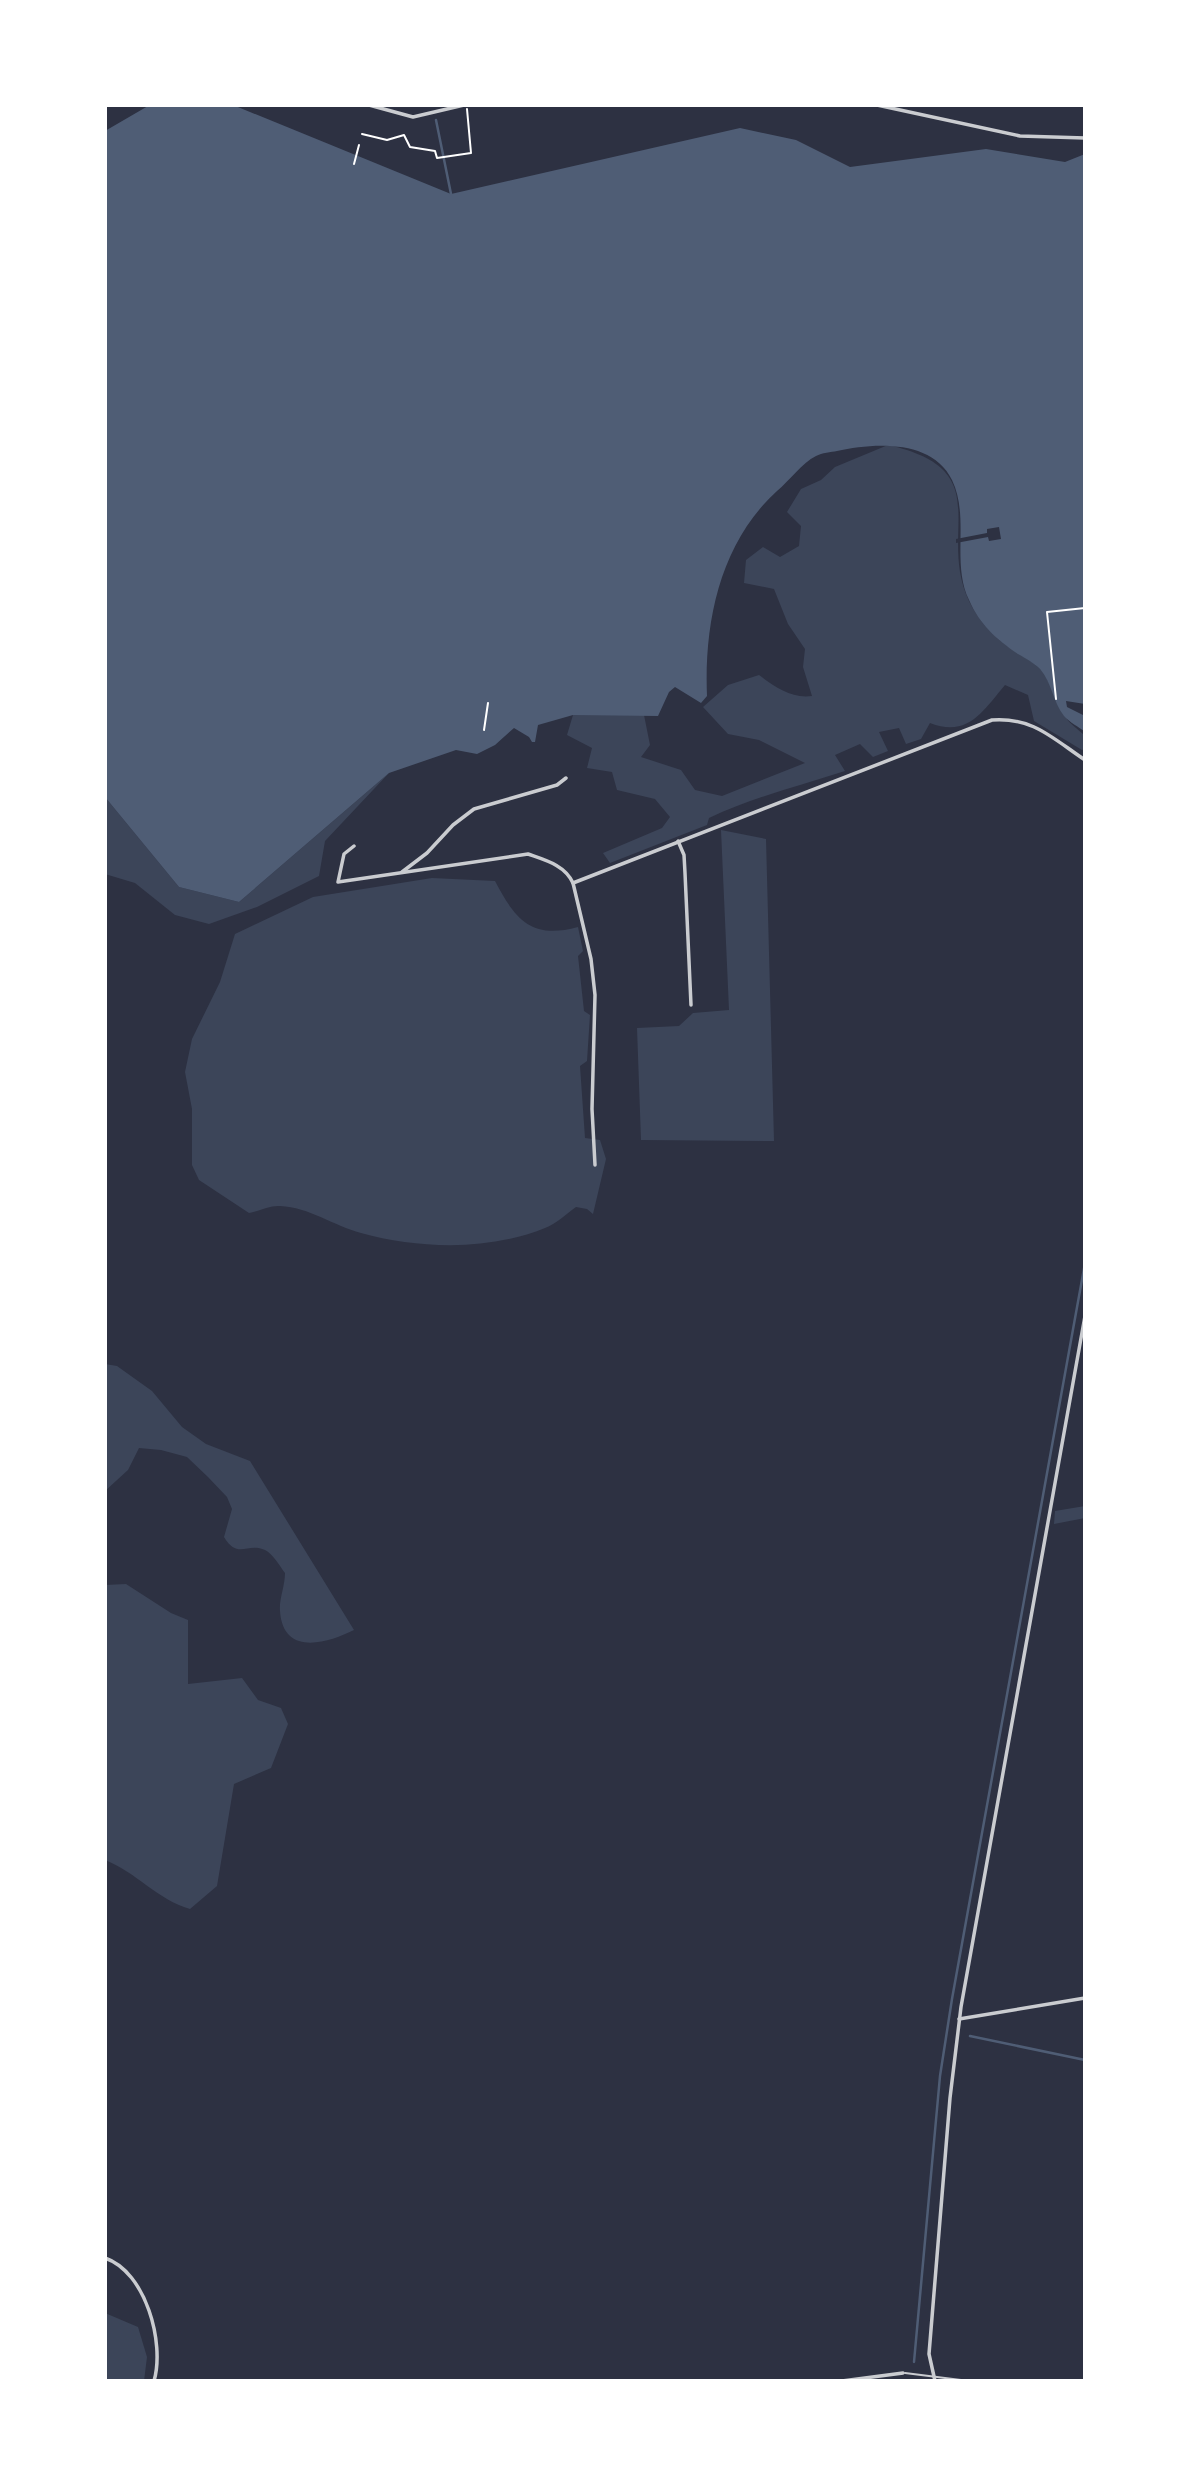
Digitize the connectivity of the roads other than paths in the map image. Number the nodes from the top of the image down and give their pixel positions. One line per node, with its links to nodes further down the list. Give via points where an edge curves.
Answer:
1 (369, 105): 2 (street, via 413,117)
2 (465, 105)
3 (877, 105): 4 (street, via 1020,136)
4 (1085, 138)
5 (1085, 760): 7 (street, via 1033,724 992,720)
6 (566, 778): 9 (street, via 557,785 474,809)
7 (678, 841): 10 (street); 11 (street, via 685,873)
8 (354, 846): 9 (street, via 344,854 338,882)
9 (400, 873): 10 (street, via 528,854 553,863 570,875)
10 (573, 883): 12 (street, via 595,995)
11 (691, 1005)
12 (595, 1164)
13 (1085, 1317): 15 (street)
14 (1085, 1998): 15 (street)
15 (959, 2019): 18 (street, via 929,2354)
16 (105, 2258): 19 (street, via 129,2272 139,2289 158,2349)
17 (903, 2373): 18 (lane); 20 (street)
18 (935, 2379): 21 (lane)
19 (154, 2381)
20 (842, 2381)
21 (969, 2381)

